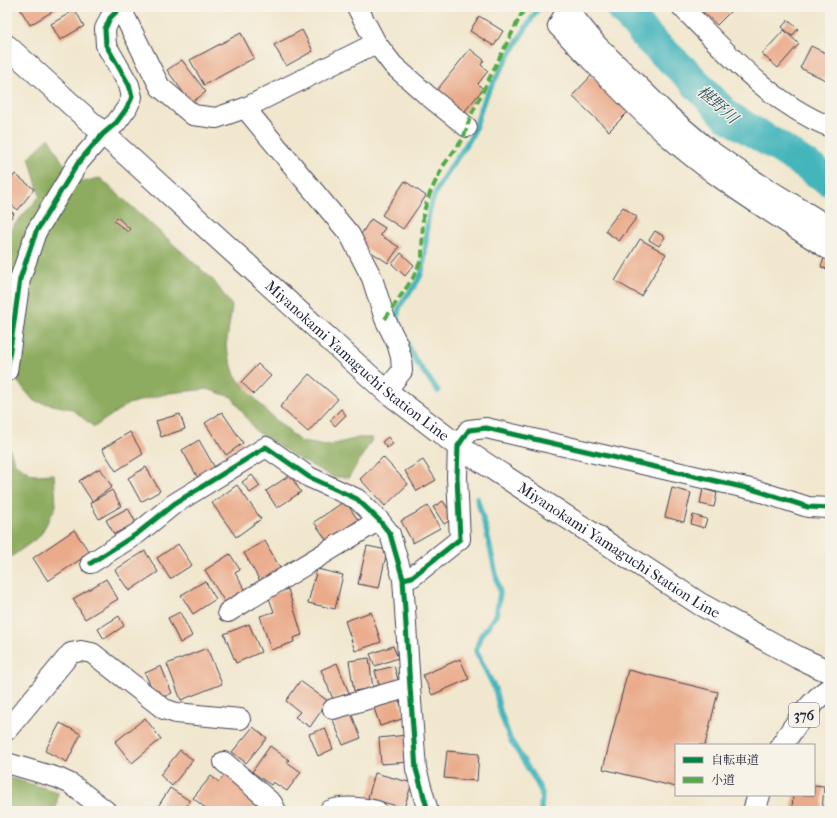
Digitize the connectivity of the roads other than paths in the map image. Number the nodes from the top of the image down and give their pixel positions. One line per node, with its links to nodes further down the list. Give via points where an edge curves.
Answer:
1 (357, 7): 5 (street)
2 (682, 7): 9 (street, via 741,68 812,120)
3 (120, 8): 7 (street, via 160,87 193,115 216,118); 10 (street, via 104,29 106,45 129,85 132,97 116,123)
4 (566, 8): 11 (street, via 603,50 668,115 750,178); 12 (street, via 558,26 665,134 730,186 828,249)
5 (376, 43): 7 (street); 8 (street, via 394,65)
6 (7, 46): 10 (main road, Miyanokami Yamaguchi Station Line)
7 (245, 108): 14 (street, via 350,235 372,278 384,319 397,343 401,357 402,371)
8 (467, 127)
9 (830, 127)
10 (104, 134): 13 (street, via 78,163 36,232 20,279); 14 (main road, Miyanokami Yamaguchi Station Line)
11 (830, 227)
12 (830, 246)
13 (7, 371)
14 (386, 391): 15 (main road, Miyanokami Yamaguchi Station Line)
15 (458, 446): 16 (street, via 469,430 486,428 755,490 808,507); 19 (street, via 460,539 412,577); 21 (main road, Miyanokami Yamaguchi Station Line, via 700,604 797,657)
16 (830, 508)
17 (379, 520): 18 (street, via 357,499 309,477 266,447 174,504 138,533); 19 (street, via 390,534); 20 (street)
18 (91, 563)
19 (404, 579): 22 (street)
20 (228, 612)
21 (830, 672)
22 (410, 687): 24 (street); 35 (street, via 416,769)
23 (830, 689): 27 (main road, 376, via 811,706)
24 (333, 709)
25 (240, 719): 26 (street, via 176,713 164,709 92,653 81,651 71,653)
26 (7, 730)
27 (783, 744)
28 (224, 762): 32 (street, via 272,803)
29 (7, 763): 31 (street, via 71,784)
30 (759, 796): 36 (main road)
31 (106, 811)
32 (276, 811)
33 (329, 811): 34 (street, via 336,808)
34 (377, 811)
35 (428, 811)
36 (754, 811)

